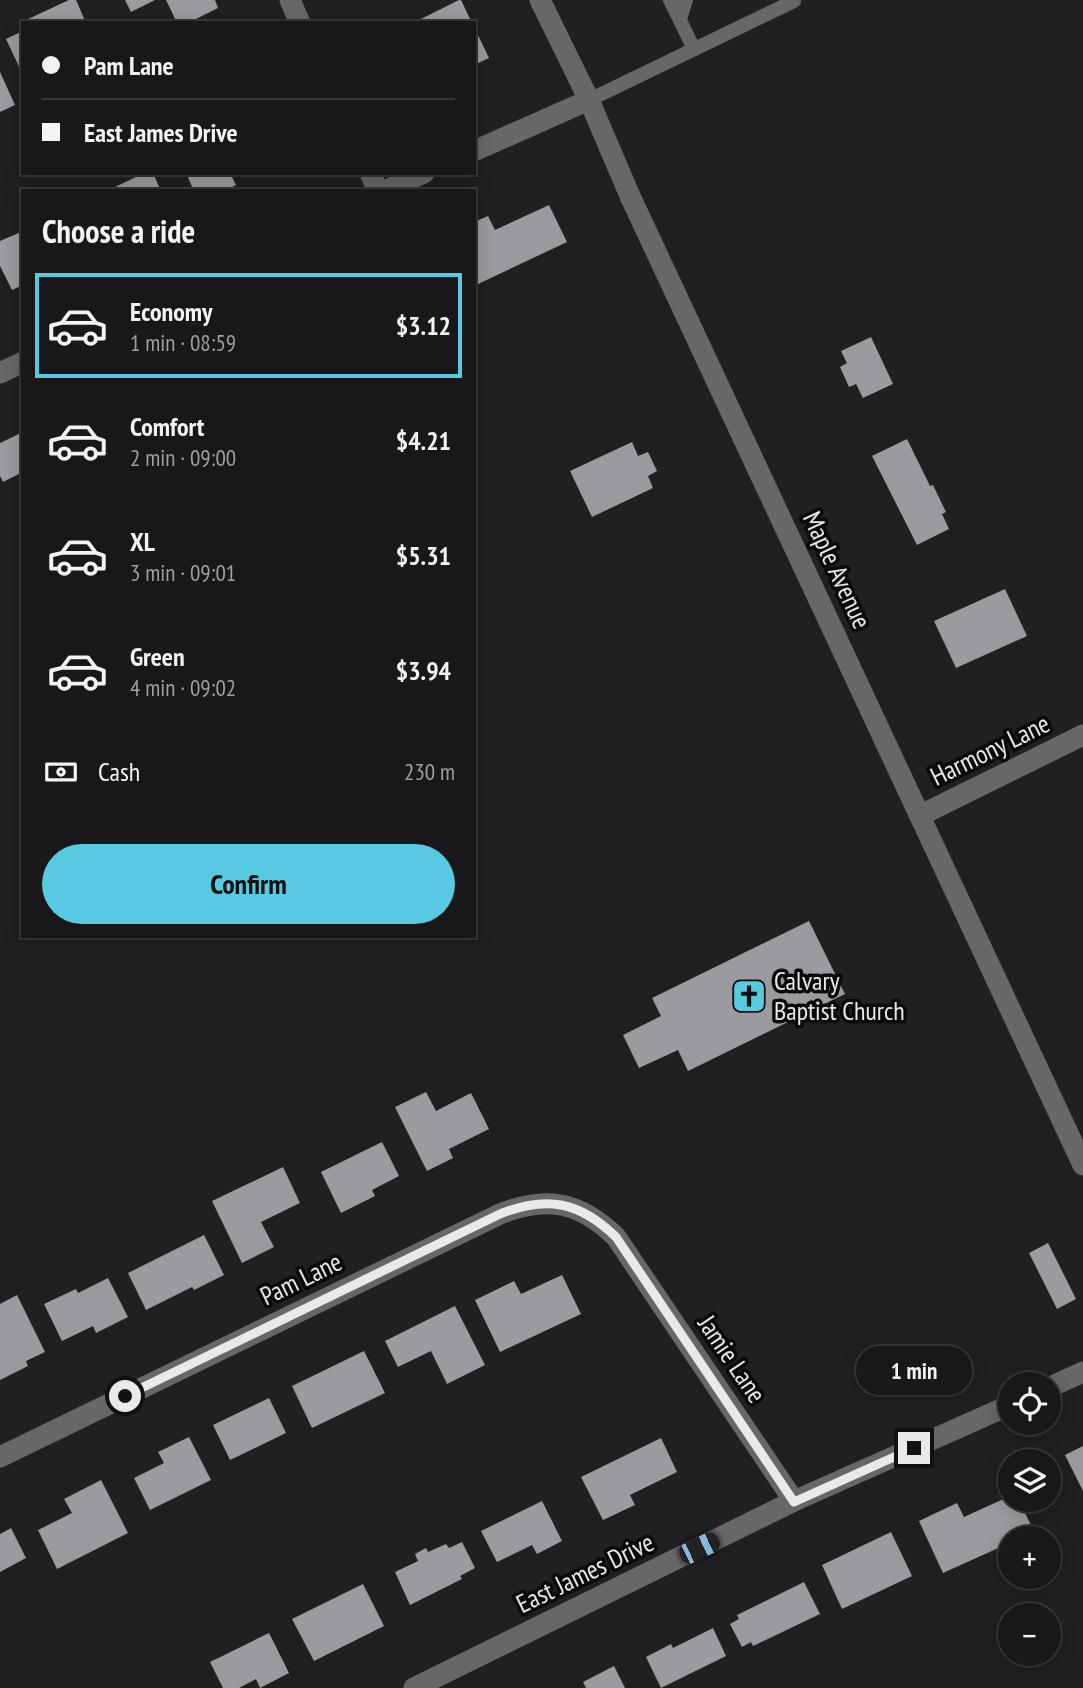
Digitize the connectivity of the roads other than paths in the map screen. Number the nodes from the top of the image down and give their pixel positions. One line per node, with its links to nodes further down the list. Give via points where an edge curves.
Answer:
1 (290, 0): 7 (street)
2 (540, 0): 9 (street, Maple Avenue)
3 (670, 0): 6 (lane)
4 (686, 0): 6 (lane)
5 (793, 1): 8 (lane)
6 (680, 19): 8 (lane)
7 (299, 21)
8 (694, 49): 9 (lane)
9 (589, 100): 10 (street); 16 (street, Maple Avenue)
10 (476, 150)
11 (419, 175): 12 (street)
12 (386, 189)
13 (21, 363): 14 (street)
14 (0, 373)
15 (1083, 735): 16 (street, Harmony Lane)
16 (921, 815): 17 (street, Maple Avenue)
17 (1081, 1155)
18 (623, 1248): 22 (street, Pam Lane, via 601,1222 582,1211 562,1204 520,1206); 23 (street, Jamie Lane)
19 (1083, 1372): 20 (street)
20 (1061, 1382)
21 (998, 1410): 23 (street, East James Drive)
22 (0, 1457)
23 (794, 1502): 24 (street, East James Drive)
24 (414, 1688)

